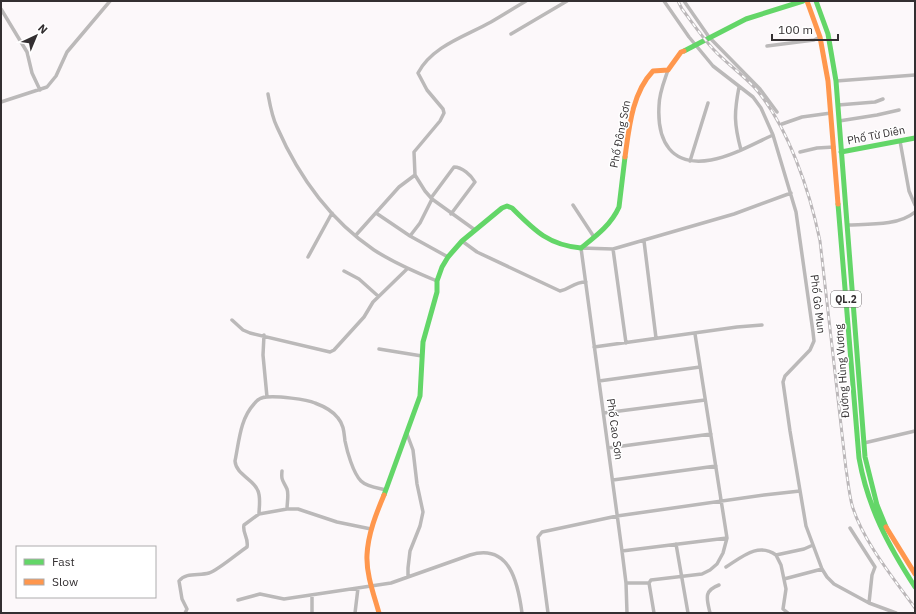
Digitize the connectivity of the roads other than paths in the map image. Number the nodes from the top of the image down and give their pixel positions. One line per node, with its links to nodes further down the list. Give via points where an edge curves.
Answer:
1 (110, 1): 19 (street, via 67,52 52,83)
2 (526, 1): 38 (street, via 448,44 421,67 418,73 420,80 444,113 414,152)
3 (567, 1): 10 (street)
4 (664, 1): 13 (street, Phố Gò Mun)
5 (684, 1): 11 (street)
6 (803, 1): 11 (main road, via 746,19)
7 (807, 1): 12 (main road, Đường Hùng Vương / QL.2)
8 (816, 1): 17 (main road, Đường Hùng Vương / QL.2, via 828,34)
9 (1, 9): 19 (street, via 27,52 32,73)
10 (511, 34)
11 (709, 37): 13 (main road); 26 (street, via 760,89)
12 (820, 37): 14 (street); 27 (main road, Đường Hùng Vương / QL.2)
13 (695, 45): 15 (main road, via 681,52); 18 (street, Phố Gò Mun, via 713,66)
14 (767, 46)
15 (668, 70): 37 (street, via 661,90 660,129 666,146 676,156); 51 (main road, Phố Đông Sơn, via 653,71 643,83 626,146 617,214)
16 (915, 75): 17 (street)
17 (836, 81): 24 (main road, Đường Hùng Vương / QL.2)
18 (739, 87): 30 (street, Phố Gò Mun, via 753,97 761,108); 34 (street, via 735,123)
19 (40, 90): 22 (street)
20 (268, 94): 44 (street, via 276,126 300,172)
21 (882, 99): 24 (street, via 875,102)
22 (1, 102)
23 (708, 103): 37 (street)
24 (838, 105): 28 (main road, Đường Hùng Vương / QL.2)
25 (899, 110): 28 (street)
26 (776, 112)
27 (831, 113): 29 (street, via 802,117); 33 (main road, Đường Hùng Vương / QL.2)
28 (839, 121): 36 (main road, Đường Hùng Vương / QL.2)
29 (782, 124)
30 (773, 135): 34 (street); 39 (street, Phố Gò Mun)
31 (915, 138): 32 (main road, Phố Từ Diên)
32 (900, 141): 36 (main road, Phố Từ Diên); 42 (street, via 909,191)
33 (834, 147): 35 (street); 108 (main road, Đường Hùng Vương / QL.2, via 863,482 874,514 893,553)
34 (741, 150): 37 (street, via 720,158)
35 (800, 152)
36 (841, 152): 47 (main road, Đường Hùng Vương / QL.2)
37 (690, 161)
38 (415, 174): 40 (street); 45 (street, via 399,187)
39 (791, 193): 53 (street, via 734,214); 86 (street, Phố Gò Mun, via 796,212 814,341 810,350 785,376 783,382)
40 (432, 198): 46 (street); 46 (street, via 454,167 469,175 475,182); 50 (street, via 420,223)
41 (573, 205): 51 (street)
42 (915, 205)
43 (915, 212): 47 (street, via 898,220)
44 (332, 213): 49 (street); 56 (street)
45 (376, 213): 49 (street); 50 (street)
46 (451, 214): 48 (street)
47 (847, 225): 80 (main road, Đường Hùng Vương / QL.2)
48 (475, 230): 52 (main road); 54 (main road, via 507,206 544,237 570,247)
49 (356, 235): 58 (street, via 375,251)
50 (410, 236): 57 (street)
51 (594, 237): 54 (main road, Phố Đông Sơn)
52 (462, 241): 57 (main road); 61 (street, via 477,252 560,291 574,284)
53 (644, 241): 55 (street); 67 (street)
54 (581, 248): 55 (street); 61 (street, Phố Cao Sơn)
55 (613, 249): 68 (street)
56 (308, 257)
57 (448, 257): 60 (main road)
58 (406, 269): 60 (street); 62 (street)
59 (344, 271): 62 (street, via 359,279)
60 (437, 281): 71 (main road, via 437,292 426,330)
61 (586, 282): 69 (street, Phố Cao Sơn)
62 (378, 296): 66 (street, via 364,317 330,352)
63 (232, 320): 66 (street, via 243,330)
64 (762, 325): 65 (street)
65 (695, 334): 67 (street); 72 (street)
66 (264, 335): 74 (street)
67 (656, 338): 68 (street)
68 (626, 343): 69 (street)
69 (594, 347): 73 (street, Phố Cao Sơn)
70 (380, 349): 71 (street)
71 (422, 356): 78 (main road, via 420,396)
72 (700, 367): 73 (street); 75 (street)
73 (599, 381): 76 (street, Phố Cao Sơn)
74 (267, 397): 85 (street, via 305,400 329,410 343,427 346,447 356,474 368,485); 89 (street, via 255,402 246,414 235,461 238,470 259,492)
75 (705, 400): 76 (street); 79 (street)
76 (604, 413): 81 (street, Phố Cao Sơn)
77 (915, 431): 80 (street)
78 (407, 434): 85 (main road); 101 (street, via 413,450 423,512 410,552)
79 (711, 434): 81 (street); 82 (street)
80 (864, 443): 100 (main road, Đường Hùng Vương / QL.2, via 869,480 880,512)
81 (608, 448): 84 (street, Phố Cao Sơn)
82 (716, 466): 84 (street); 87 (street)
83 (282, 470): 88 (street, via 282,481 288,493)
84 (613, 480): 90 (street, Phố Cao Sơn)
85 (386, 490): 92 (main road)
86 (800, 491): 87 (street); 95 (street, Phố Gò Mun, via 806,526)
87 (721, 502): 90 (street); 93 (street)
88 (287, 509): 89 (street); 92 (street, via 298,508 337,522)
89 (259, 514): 113 (street, via 244,525 247,546 218,569 210,573 186,576 179,581 182,599 187,609)
90 (617, 516): 96 (street, Phố Cao Sơn); 118 (street, via 540,534 538,537)
91 (850, 528): 112 (street, via 875,567)
92 (371, 529): 107 (main road, via 367,556)
93 (727, 538): 94 (street); 102 (street, via 723,553 710,570 702,574)
94 (676, 544): 96 (street); 102 (street)
95 (813, 545): 97 (street); 99 (street, Phố Gò Mun)
96 (622, 551): 104 (street, Phố Cao Sơn)
97 (776, 555): 98 (street, via 764,549 750,551); 103 (street)
98 (726, 567)
99 (822, 569): 103 (street); 112 (street, Phố Gò Mun, via 834,584)
100 (915, 574)
101 (408, 576): 107 (street); 117 (street, via 477,552 495,554 510,567)
102 (682, 576): 105 (street, via 651,580); 121 (street)
103 (784, 579): 123 (street, via 786,590 782,608)
104 (626, 583): 105 (street); 119 (street, Phố Cao Sơn)
105 (649, 583): 120 (street)
106 (719, 585): 122 (street, via 708,592)
107 (373, 587): 109 (street); 116 (main road)
108 (915, 587)
109 (358, 588): 110 (street); 115 (street)
110 (312, 595): 111 (street, via 284,599 260,594); 114 (street)
111 (238, 600)
112 (869, 602): 124 (street, Phố Gò Mun)
113 (185, 613)
114 (312, 613)
115 (355, 613)
116 (378, 613)
117 (522, 613)
118 (548, 613)
119 (627, 613)
120 (654, 613)
121 (688, 613)
122 (710, 613)
123 (788, 613)
124 (896, 613)

